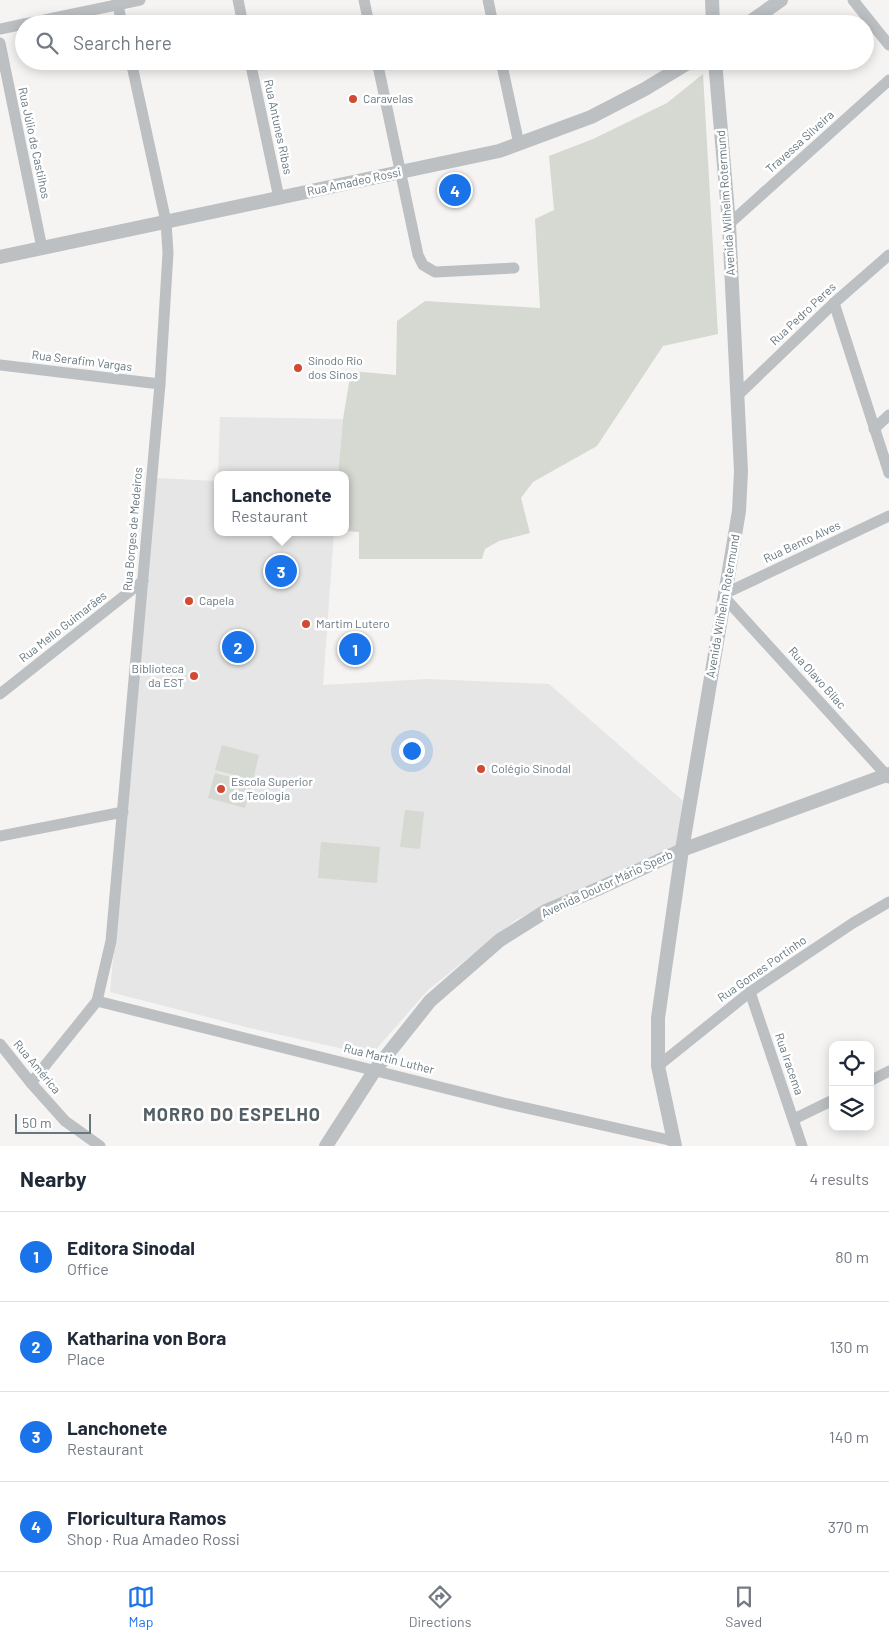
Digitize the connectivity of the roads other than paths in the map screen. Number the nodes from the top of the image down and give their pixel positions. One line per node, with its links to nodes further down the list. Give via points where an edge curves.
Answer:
1 (140, 0): 8 (street)
2 (238, 0): 11 (street)
3 (364, 0): 12 (street)
4 (488, 0): 13 (street)
5 (712, 0): 14 (street)
6 (781, 0): 15 (street)
7 (853, 0): 16 (street)
8 (118, 2): 9 (street); 10 (street)
9 (62, 15)
10 (120, 15)
11 (241, 15)
12 (367, 15)
13 (491, 15)
14 (713, 15)
15 (760, 15)
16 (865, 15)
17 (15, 26): 19 (street)
18 (874, 26): 21 (street)
19 (0, 29)
20 (0, 43): 34 (street, Rua Júlio de Castilhos)
21 (889, 45)
22 (133, 70): 32 (street, Rua Borges de Medeiros)
23 (252, 70): 31 (street, Rua Antunes Ribas)
24 (379, 70): 30 (street)
25 (503, 70): 29 (street)
26 (677, 70): 29 (street, Rua Amadeo Rossi, via 591,117)
27 (716, 70): 33 (street, Avenida Wilhelm Rotermund)
28 (889, 80): 33 (street, Travessa Silveira)
29 (520, 144): 30 (street, Rua Amadeo Rossi)
30 (399, 172): 31 (street, Rua Amadeo Rossi); 37 (street, via 423,265 436,272)
31 (279, 198): 32 (street, Rua Amadeo Rossi)
32 (166, 222): 34 (street, Rua Amadeo Rossi); 40 (street, Rua Borges de Medeiros, via 168,253)
33 (729, 224): 41 (street, Avenida Wilhelm Rotermund)
34 (42, 248): 36 (street, Rua Amadeo Rossi)
35 (889, 255): 38 (street, Rua Pedro Peres)
36 (0, 257)
37 (514, 268)
38 (834, 303): 41 (street, Rua Pedro Peres); 43 (street)
39 (0, 365): 40 (street, Rua Serafim Vargas)
40 (160, 384): 46 (street, Rua Borges de Medeiros)
41 (738, 396): 47 (street, Avenida Wilhelm Rotermund, via 739,511)
42 (889, 415): 43 (street)
43 (874, 429): 44 (street)
44 (889, 473)
45 (889, 516): 47 (street, Rua Bento Alves)
46 (142, 581): 48 (street, Rua Mello Guimarães); 50 (street, Rua Borges de Medeiros)
47 (726, 595): 49 (street, Rua Olavo Bilac); 52 (street, Avenida Wilhelm Rotermund)
48 (0, 694)
49 (888, 776): 52 (street, Avenida Doutor Mário Sperb)
50 (123, 812): 51 (street); 55 (street, Rua Borges de Medeiros, via 111,941)
51 (0, 836)
52 (682, 850): 58 (street, Avenida Wilhelm Rotermund, via 658,1018); 59 (street, Avenida Doutor Mário Sperb, via 546,911 500,940 430,1001)
53 (889, 902): 54 (street, Rua Gomes Portinho)
54 (750, 992): 58 (street, Rua Gomes Portinho); 64 (street, Rua Iracema)
55 (97, 1001): 59 (street, Rua Martin Luther); 62 (street)
56 (0, 1044): 57 (street, Rua América)
57 (4, 1057): 62 (street, Rua América)
58 (658, 1066): 65 (street, Avenida Wilhelm Rotermund)
59 (375, 1070): 65 (street, Rua Martin Luther); 67 (street, Avenida Doutor Mário Sperb)
60 (889, 1071): 61 (street)
61 (874, 1079)
62 (31, 1083): 66 (street, Rua América, via 65,1121)
63 (829, 1102): 64 (street)
64 (794, 1119): 68 (street, Rua Iracema)
65 (674, 1144)
66 (100, 1146)
67 (326, 1146)
68 (802, 1146)

